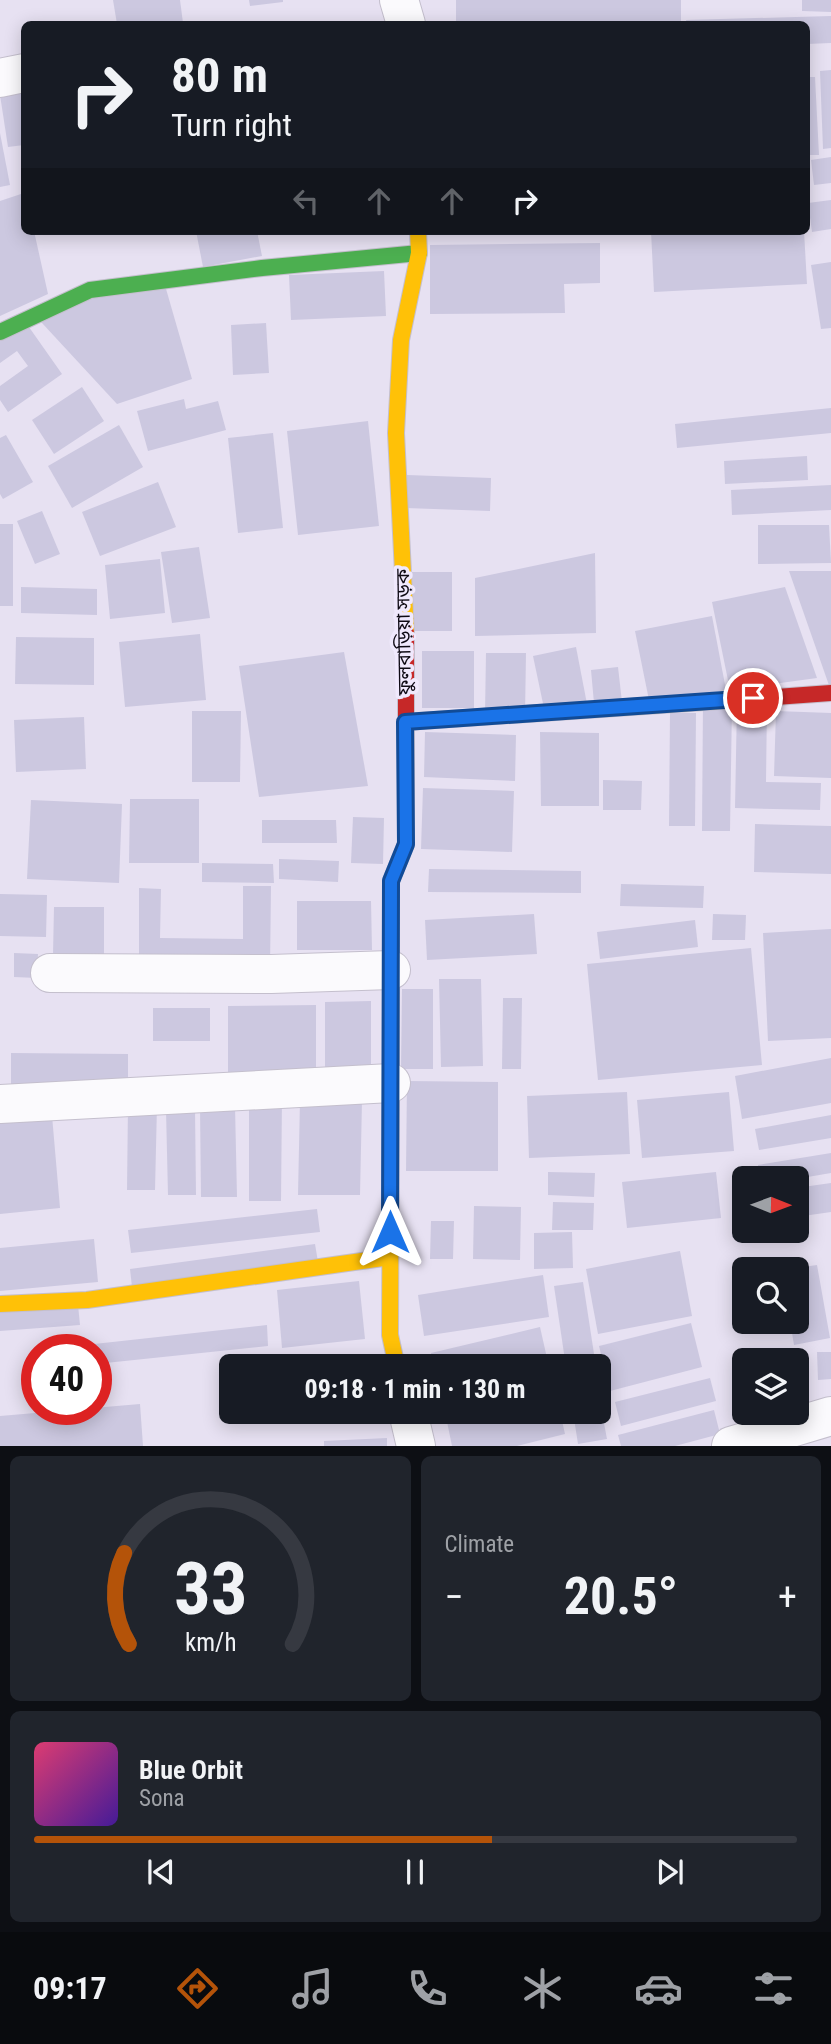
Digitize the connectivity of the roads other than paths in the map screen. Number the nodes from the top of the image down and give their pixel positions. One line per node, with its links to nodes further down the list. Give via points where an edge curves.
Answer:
1 (399, 0): 2 (street)
2 (405, 21)
3 (21, 74): 4 (street)
4 (0, 78)
5 (418, 235): 6 (street, ফুলবাড়িয়া সড়ক)
6 (419, 253): 7 (street, via 90,290); 9 (street, ফুলবাড়িয়া সড়ক, via 401,340 396,433)
7 (0, 332)
8 (831, 693): 9 (street)
9 (405, 722): 10 (street, ফুলবাড়িয়া সড়ক, via 406,844 391,881)
10 (391, 971): 11 (street); 12 (street, ফুলবাড়িয়া সড়ক)
11 (50, 973)
12 (391, 1083): 13 (street); 14 (street, ফুলবাড়িয়া সড়ক)
13 (0, 1104)
14 (390, 1257): 15 (street, via 87,1300); 16 (street, ফুলবাড়িয়া সড়ক)
15 (0, 1304)
16 (394, 1354)
17 (831, 1416): 20 (street)
18 (411, 1424): 19 (street)
19 (416, 1446)
20 (731, 1446)

